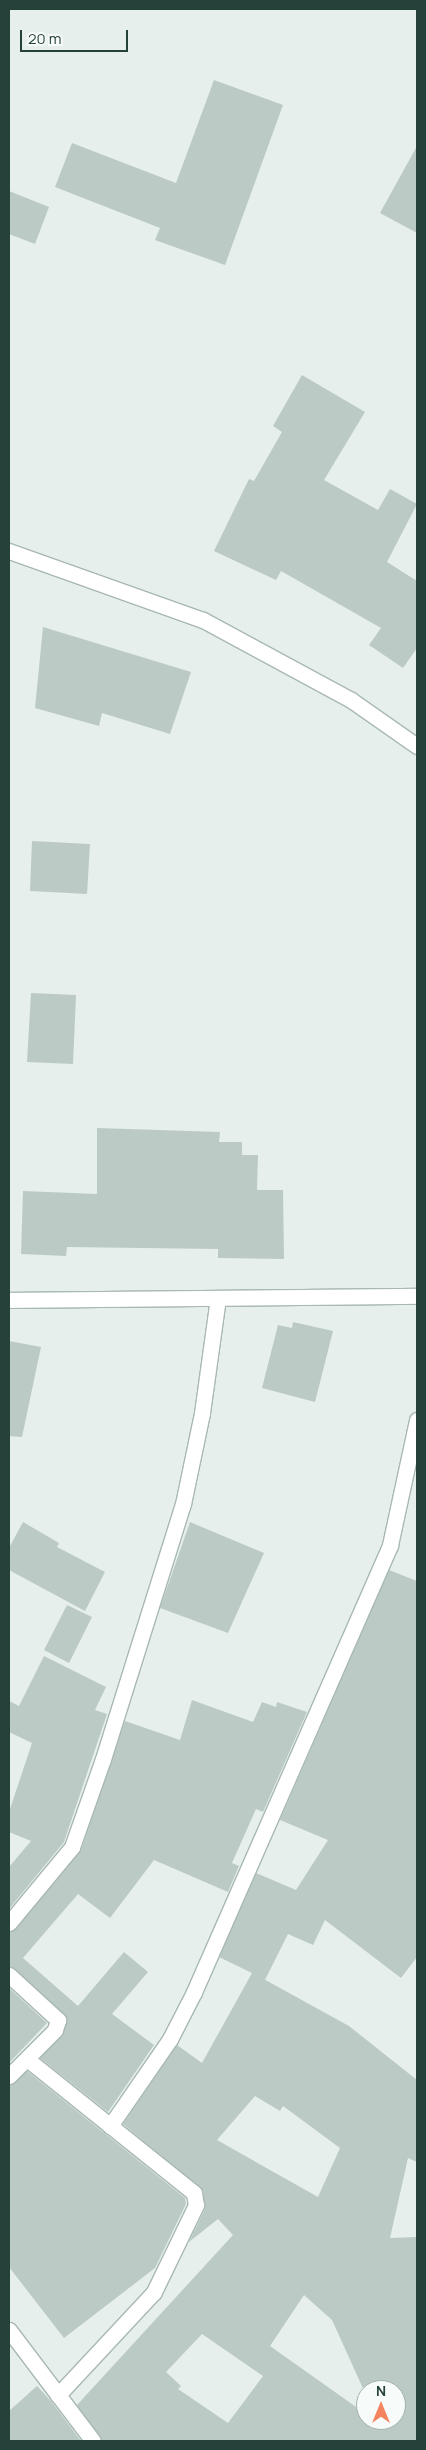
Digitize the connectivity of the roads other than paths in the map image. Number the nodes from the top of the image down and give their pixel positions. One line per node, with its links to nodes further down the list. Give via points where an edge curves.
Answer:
1 (9, 552): 2 (street, via 203,620 351,700)
2 (417, 746)
3 (417, 1296): 4 (street)
4 (218, 1298): 5 (street); 7 (street, via 202,1413 183,1504 103,1759 72,1847)
5 (9, 1300)
6 (417, 1420): 11 (street, via 390,1545 194,1992 170,2039)
7 (9, 1923)
8 (9, 1975): 9 (street, via 58,2020 55,2030)
9 (27, 2059): 10 (street); 11 (street)
10 (9, 2076)
11 (110, 2126): 13 (street, via 194,2193 196,2205 154,2292)
12 (9, 2330): 13 (street)
13 (58, 2395): 14 (street)
14 (93, 2441)

